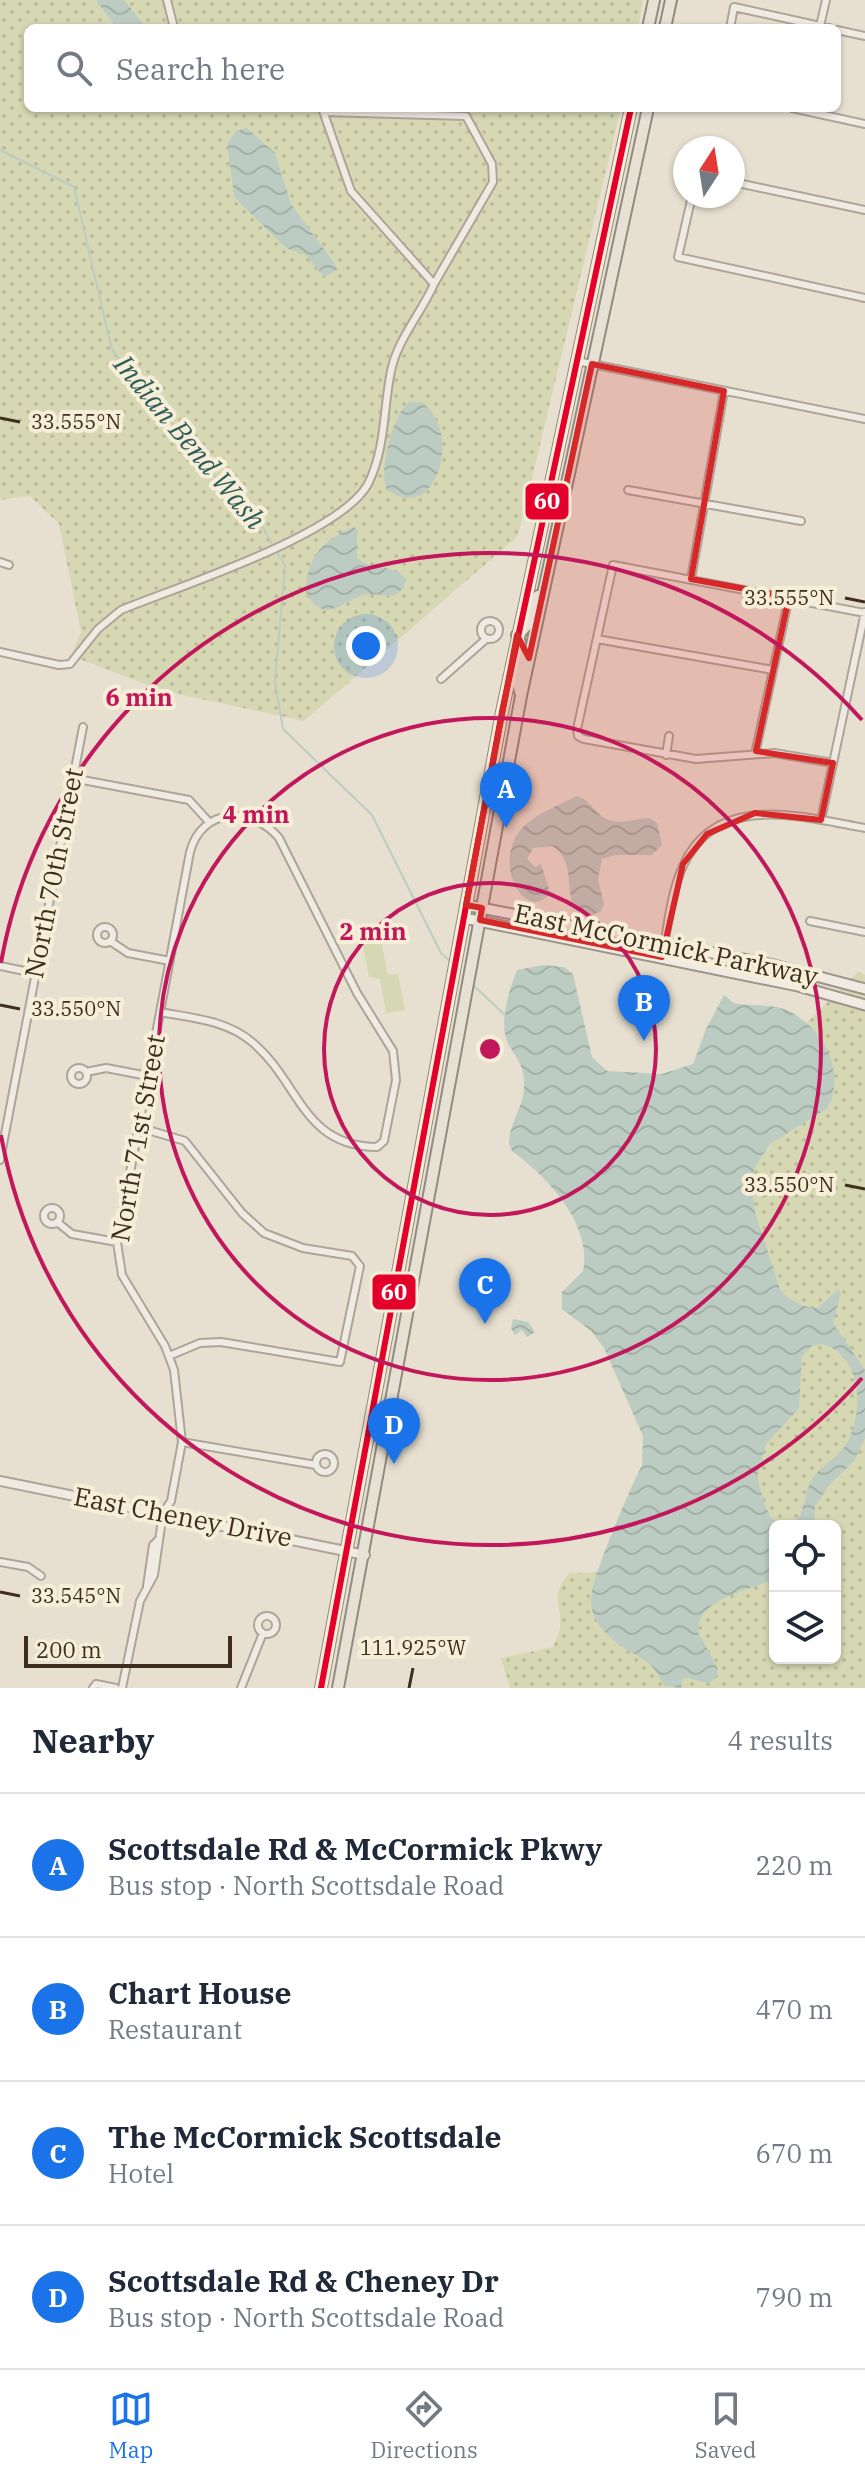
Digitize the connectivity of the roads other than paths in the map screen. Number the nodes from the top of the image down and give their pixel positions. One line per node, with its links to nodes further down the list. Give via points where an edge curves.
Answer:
1 (167, 0): 5 (street)
2 (654, 0): 6 (main road)
3 (671, 0): 7 (main road)
4 (826, 0): 10 (street)
5 (173, 24)
6 (649, 24)
7 (666, 24)
8 (731, 24): 9 (street, via 734,7)
9 (810, 24)
10 (824, 24)
11 (841, 31): 12 (street)
12 (865, 36)
13 (324, 112): 22 (street, via 351,191)
14 (371, 112): 22 (street, via 466,116 492,164 493,182)
15 (630, 112): 24 (main road)
16 (647, 112): 25 (main road)
17 (810, 112): 18 (street)
18 (865, 124)
19 (745, 185): 21 (street)
20 (689, 208): 23 (street, via 678,257)
21 (865, 210)
22 (434, 284): 41 (street, via 391,369 384,434 357,500 257,555 121,610 72,662 59,665)
23 (865, 298)
24 (577, 361): 25 (street); 38 (main road)
25 (592, 364): 26 (street); 33 (main road)
26 (724, 391): 27 (street); 29 (street)
27 (865, 419)
28 (628, 490): 29 (street)
29 (704, 503): 30 (street); 34 (street)
30 (801, 521)
31 (0, 562): 32 (street)
32 (9, 565)
33 (546, 579): 38 (main road, via 528,624); 44 (main road)
34 (691, 579): 35 (street); 40 (street, via 613,565)
35 (789, 597): 36 (street); 42 (street)
36 (865, 613): 49 (street)
37 (499, 630): 38 (street); 39 (street, via 495,638); 39 (street, via 495,622 483,623 480,631)
38 (517, 635): 44 (main road, via 523,647 516,684); 54 (main road)
39 (486, 639): 43 (street)
40 (597, 639): 42 (street); 48 (street, via 578,736)
41 (0, 652)
42 (773, 670): 47 (street)
43 (441, 679)
44 (521, 696): 55 (main road)
45 (83, 727): 50 (street, North 70th Street)
46 (669, 736): 48 (street)
47 (755, 754): 48 (street, via 706,760); 49 (street)
48 (666, 755)
49 (833, 763): 51 (street)
50 (72, 778): 52 (street, via 180,797 195,804); 65 (street, North 70th Street)
51 (821, 820): 53 (street); 61 (street, via 755,813 707,834 683,864)
52 (209, 822): 63 (street, North 71st Street, via 191,847); 68 (street, via 235,814 250,816 279,838 357,993 391,1045 396,1080 381,1145 343,1142 320,1130 262,1053 236,1031)
53 (865, 828)
54 (466, 905): 55 (main road, East McCormick Parkway); 56 (main road)
55 (482, 908): 57 (main road); 61 (main road, East McCormick Parkway)
56 (464, 919): 57 (main road, East McCormick Parkway); 81 (main road)
57 (480, 920): 62 (main road, East McCormick Parkway); 82 (main road)
58 (810, 921): 59 (street)
59 (865, 932)
60 (110, 941): 63 (street, via 128,953)
61 (665, 943): 62 (street); 66 (main road, East McCormick Parkway)
62 (662, 957): 67 (main road, East McCormick Parkway)
63 (170, 961): 68 (street, North 71st Street)
64 (0, 966): 65 (street)
65 (34, 973): 72 (street, North 70th Street)
66 (865, 989)
67 (865, 1005)
68 (160, 1012): 70 (street, North 71st Street)
69 (86, 1072): 70 (street, via 106,1068)
70 (148, 1076): 71 (street, North 71st Street)
71 (138, 1127): 75 (street, North 71st Street); 76 (street, via 185,1141 264,1233 358,1259 360,1266 340,1362 221,1342 200,1343)
72 (2, 1141): 73 (street, North 70th Street)
73 (0, 1160)
74 (57, 1222): 75 (street, via 72,1234)
75 (117, 1242): 76 (street, North 71st Street, via 122,1275)
76 (169, 1356): 77 (street, North 71st Street)
77 (182, 1442): 78 (street); 80 (street, North 71st Street, via 171,1501)
78 (316, 1465)
79 (0, 1481): 80 (street, East Cheney Drive)
80 (163, 1513): 81 (street, East Cheney Drive); 87 (street, North 71st Street)
81 (349, 1551): 82 (street, East Cheney Drive); 89 (main road)
82 (365, 1555): 90 (main road)
83 (0, 1562): 84 (street, via 28,1567)
84 (41, 1576)
85 (263, 1633): 88 (street)
86 (93, 1688): 87 (street, North 71st Street)
87 (119, 1688)
88 (241, 1688)
89 (321, 1688)
90 (338, 1688)

